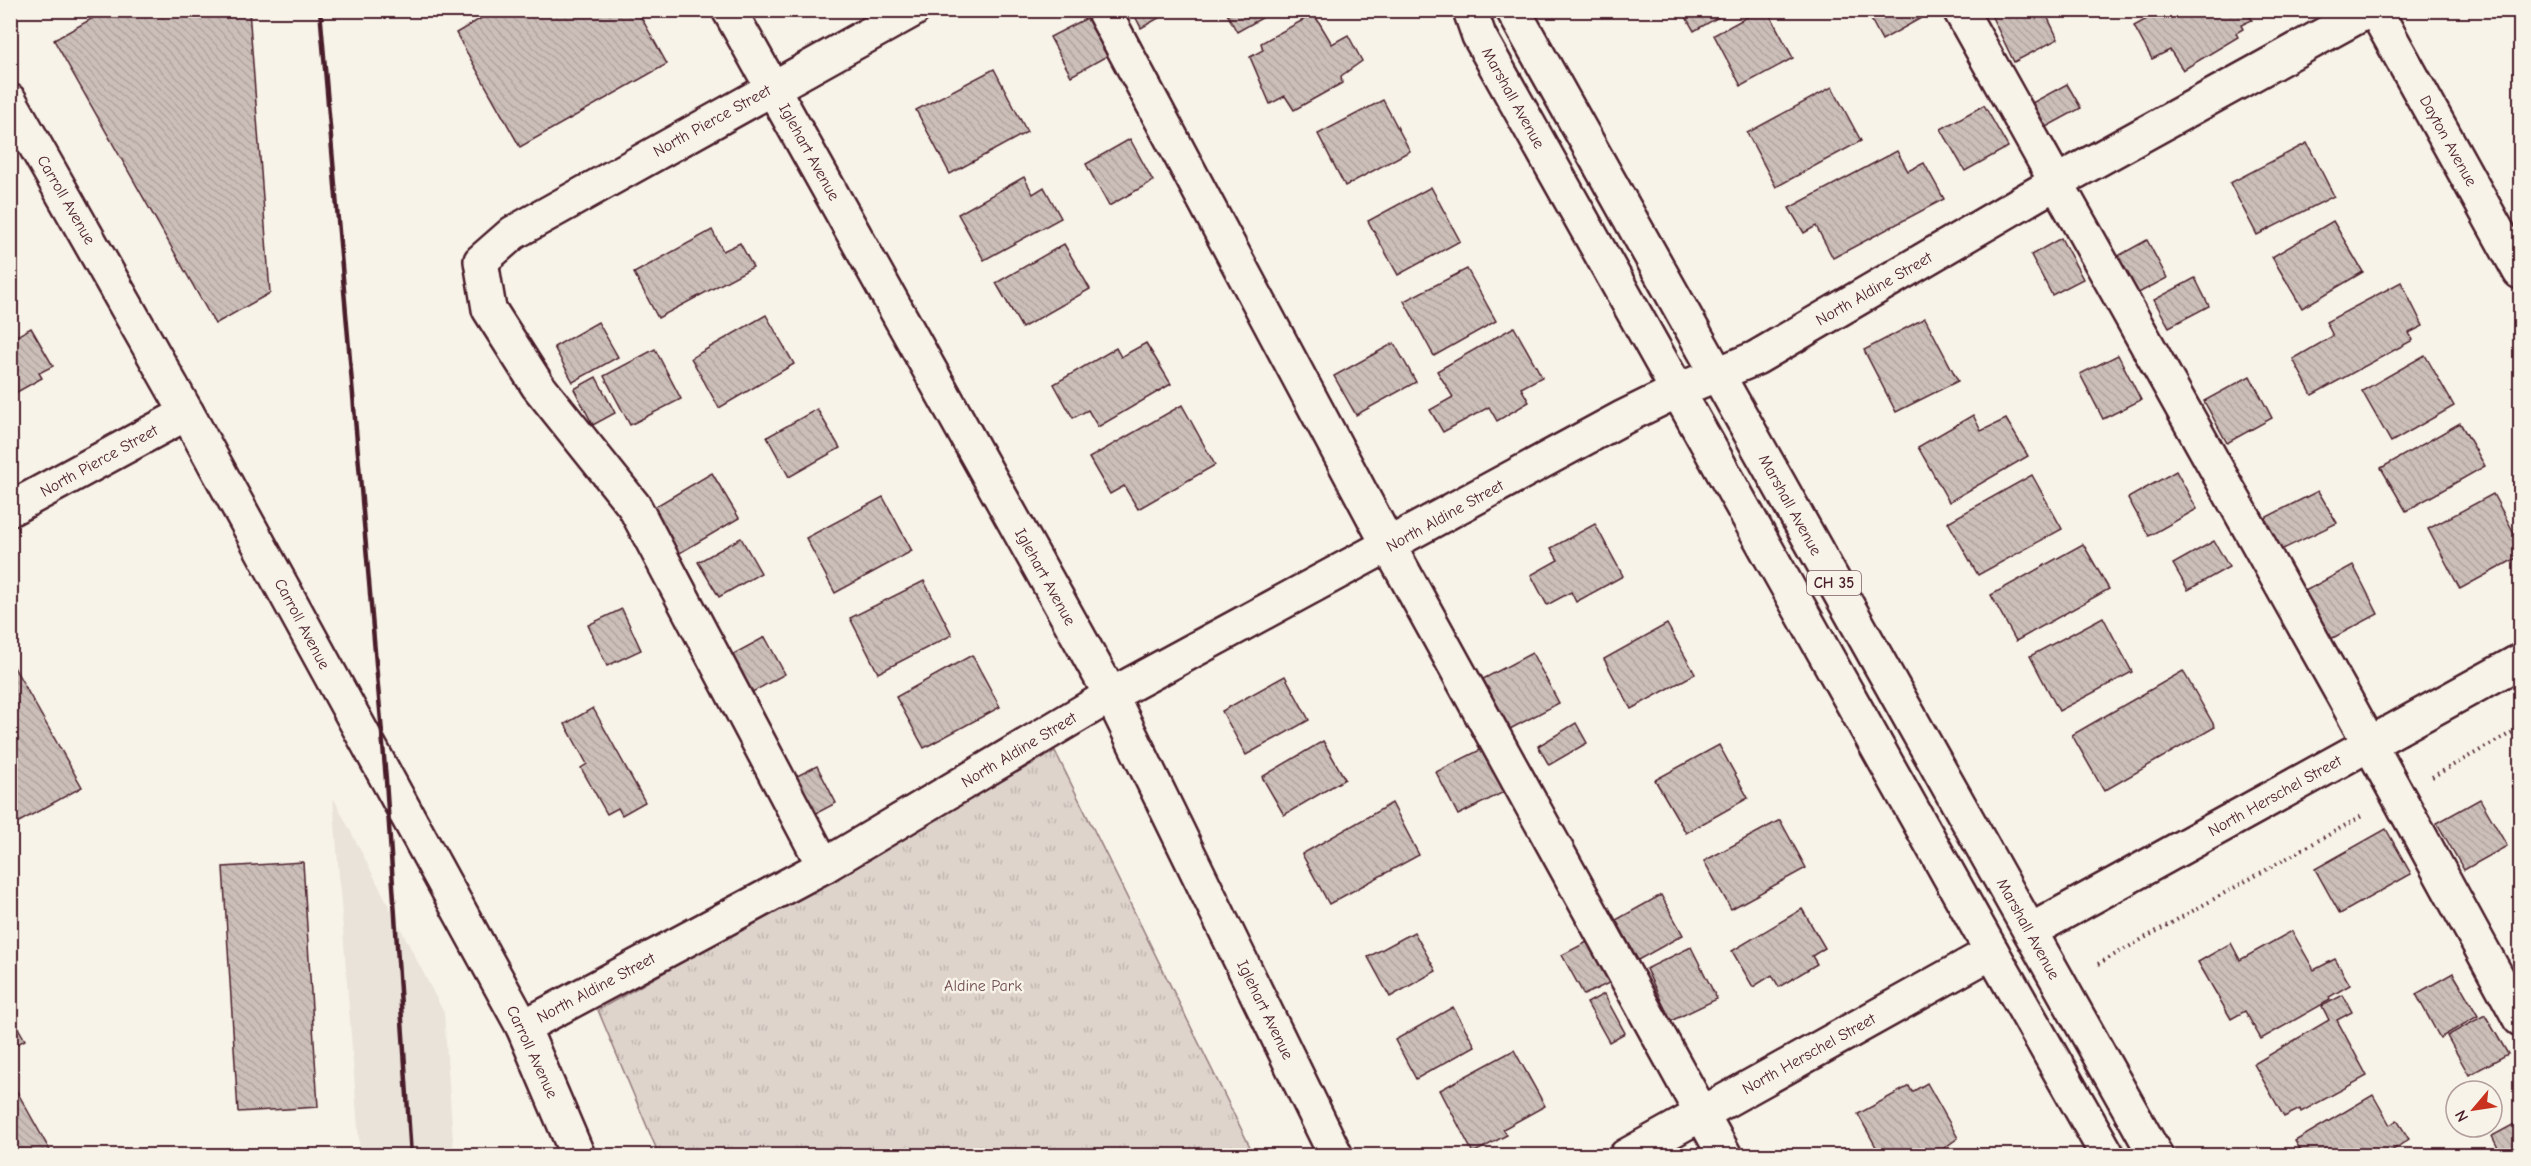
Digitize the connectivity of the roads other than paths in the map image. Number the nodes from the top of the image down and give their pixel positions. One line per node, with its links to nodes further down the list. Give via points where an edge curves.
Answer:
1 (729, 10): 9 (street, Iglehart Avenue)
2 (913, 10): 9 (street, North Pierce Street)
3 (1103, 10): 17 (street)
4 (1470, 10): 14 (street, Marshall Avenue / CH 35, via 1479,36)
5 (1513, 10): 13 (street, Marshall Avenue / CH 35)
6 (1960, 10): 11 (street)
7 (2369, 10): 11 (street, North Aldine Street)
8 (2375, 10): 12 (street, Dayton Avenue)
9 (773, 87): 19 (street, Iglehart Avenue); 21 (street, North Pierce Street, via 513,233 481,261 489,309 538,386 634,506)
10 (10, 101): 15 (street, Carroll Avenue)
11 (2057, 182): 13 (street, North Aldine Street, via 1756,358); 20 (street)
12 (2520, 272)
13 (1716, 374): 14 (street, North Aldine Street); 22 (street, Marshall Avenue / CH 35)
14 (1677, 391): 17 (street, North Aldine Street); 23 (street, Marshall Avenue / CH 35)
15 (187, 413): 16 (street, North Pierce Street); 25 (street, Carroll Avenue)
16 (10, 509)
17 (1389, 546): 19 (street, North Aldine Street); 26 (street)
18 (2520, 661): 20 (street, North Herschel Street)
19 (1111, 695): 21 (street, North Aldine Street); 28 (street, Iglehart Avenue)
20 (2370, 743): 22 (street, North Herschel Street); 24 (street)
21 (824, 866): 25 (street, North Aldine Street)
22 (2030, 931): 32 (street, Marshall Avenue / CH 35)
23 (1992, 952): 26 (street, North Herschel Street); 31 (street, Marshall Avenue / CH 35)
24 (2520, 1019)
25 (523, 1027): 27 (street, Carroll Avenue)
26 (1703, 1113): 29 (street, North Herschel Street); 30 (street)
27 (578, 1155)
28 (1336, 1155)
29 (1626, 1155)
30 (1725, 1155)
31 (2108, 1155)
32 (2156, 1155)

